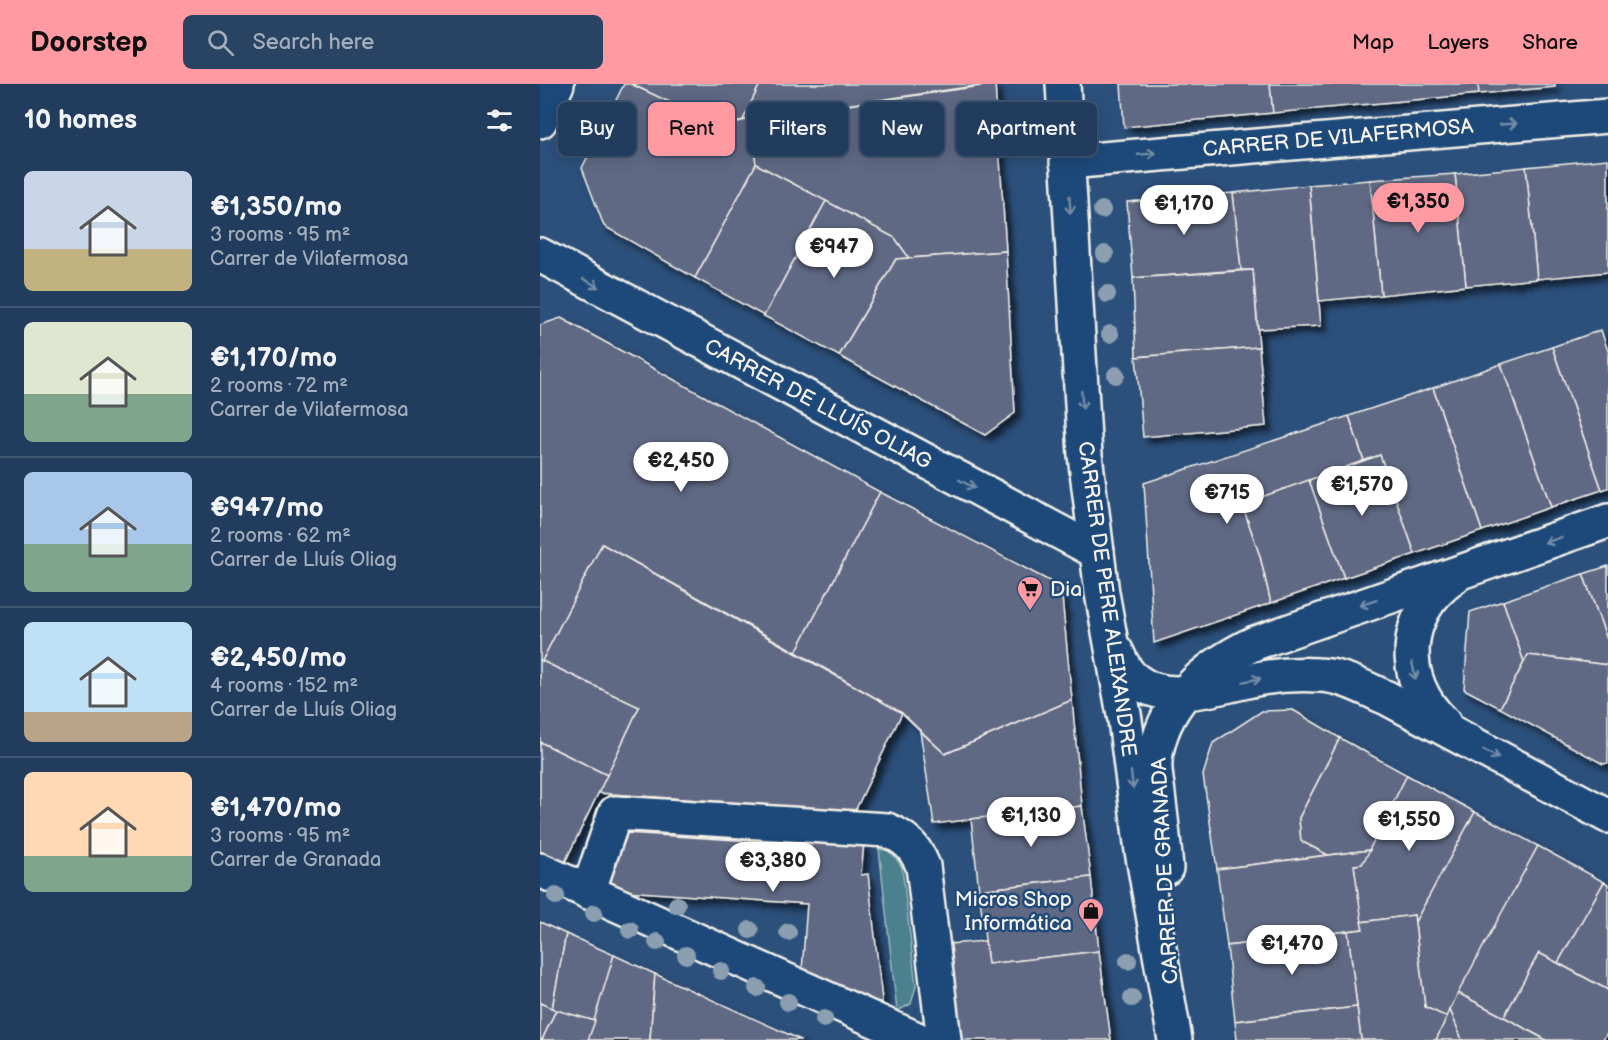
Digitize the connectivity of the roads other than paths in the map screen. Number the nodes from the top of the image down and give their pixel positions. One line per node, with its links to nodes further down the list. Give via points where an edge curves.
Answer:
1 (558, 84): 4 (street)
2 (1063, 84): 5 (street, CARRER DE PERE ALEIXANDRE)
3 (1608, 116): 5 (street, CARRER DE VILAFERMOSA, one-way to 3)
4 (540, 121)
5 (1067, 162): 8 (street, CARRER DE PERE ALEIXANDRE, one-way to 8, via 1085,455)
6 (540, 255): 8 (street, CARRER DE LLUÍS OLIAG, one-way to 8)
7 (1608, 521): 9 (street, CARRER DE GRANADA, one-way to 9)
8 (1097, 552): 10 (street, CARRER DE PERE ALEIXANDRE)
9 (1464, 571): 11 (street, CARRER DE GRANADA, one-way to 11, via 1255,643 1231,655); 12 (street, CARRER DE GRANADA, one-way to 12, via 1436,590 1422,608 1414,635 1412,663 1418,690 1430,710)
10 (1112, 645): 11 (street, via 1127,673 1138,683 1158,691); 18 (street, CARRER DE PERE ALEIXANDRE, one-way to 18)
11 (1183, 693): 12 (street, one-way to 12, via 1264,677 1320,674 1352,682); 18 (street, CARRER DE GRANADA, via 1161,735 1155,762)
12 (1459, 737): 13 (street, one-way to 13)
13 (1601, 808)
14 (540, 870): 15 (street)
15 (588, 892): 16 (street); 17 (street, via 615,813 887,830 917,850 923,866)
16 (919, 1040)
17 (944, 1040)
18 (1175, 1040)

